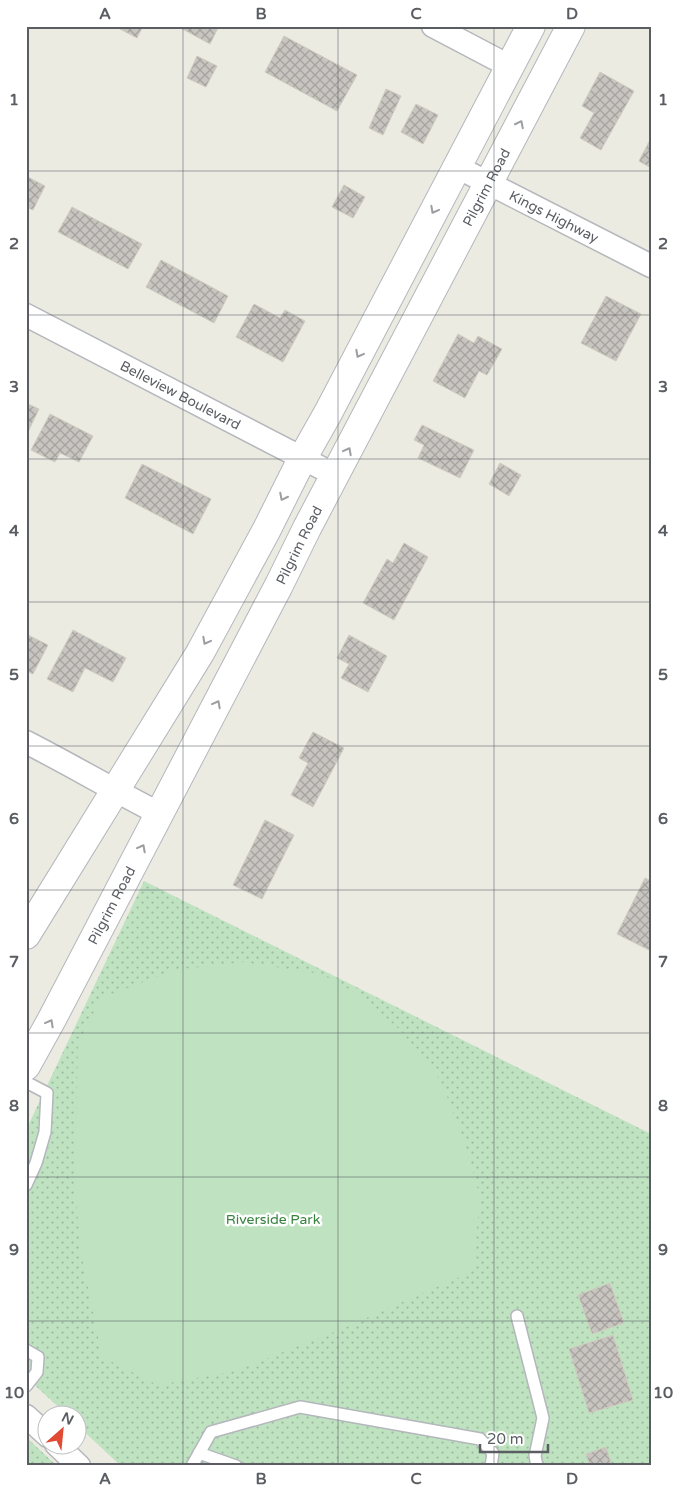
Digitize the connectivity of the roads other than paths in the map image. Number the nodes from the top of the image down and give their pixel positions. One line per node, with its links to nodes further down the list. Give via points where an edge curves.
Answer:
1 (433, 26): 4 (street)
2 (530, 26): 4 (street)
3 (570, 26): 6 (street, Pilgrim Road, one-way to 3)
4 (509, 66): 5 (street)
5 (457, 166): 6 (street, Kings Highway); 9 (street, one-way to 9)
6 (489, 183): 7 (street, Kings Highway); 10 (street, Pilgrim Road, one-way to 6)
7 (651, 266)
8 (26, 315): 9 (street, Belleview Boulevard)
9 (302, 459): 10 (street, Belleview Boulevard); 12 (street, one-way to 12, via 200,653)
10 (335, 475): 13 (street, Pilgrim Road, one-way to 10)
11 (26, 742): 12 (street)
12 (115, 791): 13 (street); 14 (street)
13 (160, 814): 15 (street, Pilgrim Road, one-way to 13)
14 (26, 935)
15 (26, 1066)
16 (26, 1082): 17 (lane, via 47,1094 45,1132)
17 (26, 1185)
18 (517, 1316): 29 (lane, via 543,1418 535,1456)
19 (26, 1350): 20 (lane, via 38,1358 37,1372)
20 (26, 1386)
21 (26, 1416): 22 (street)
22 (38, 1427)
23 (199, 1452): 26 (lane); 27 (lane); 28 (lane, via 211,1432 300,1407 480,1439 493,1452)
24 (66, 1454): 25 (street)
25 (79, 1466)
26 (192, 1466)
27 (236, 1466)
28 (491, 1466)
29 (537, 1466)

